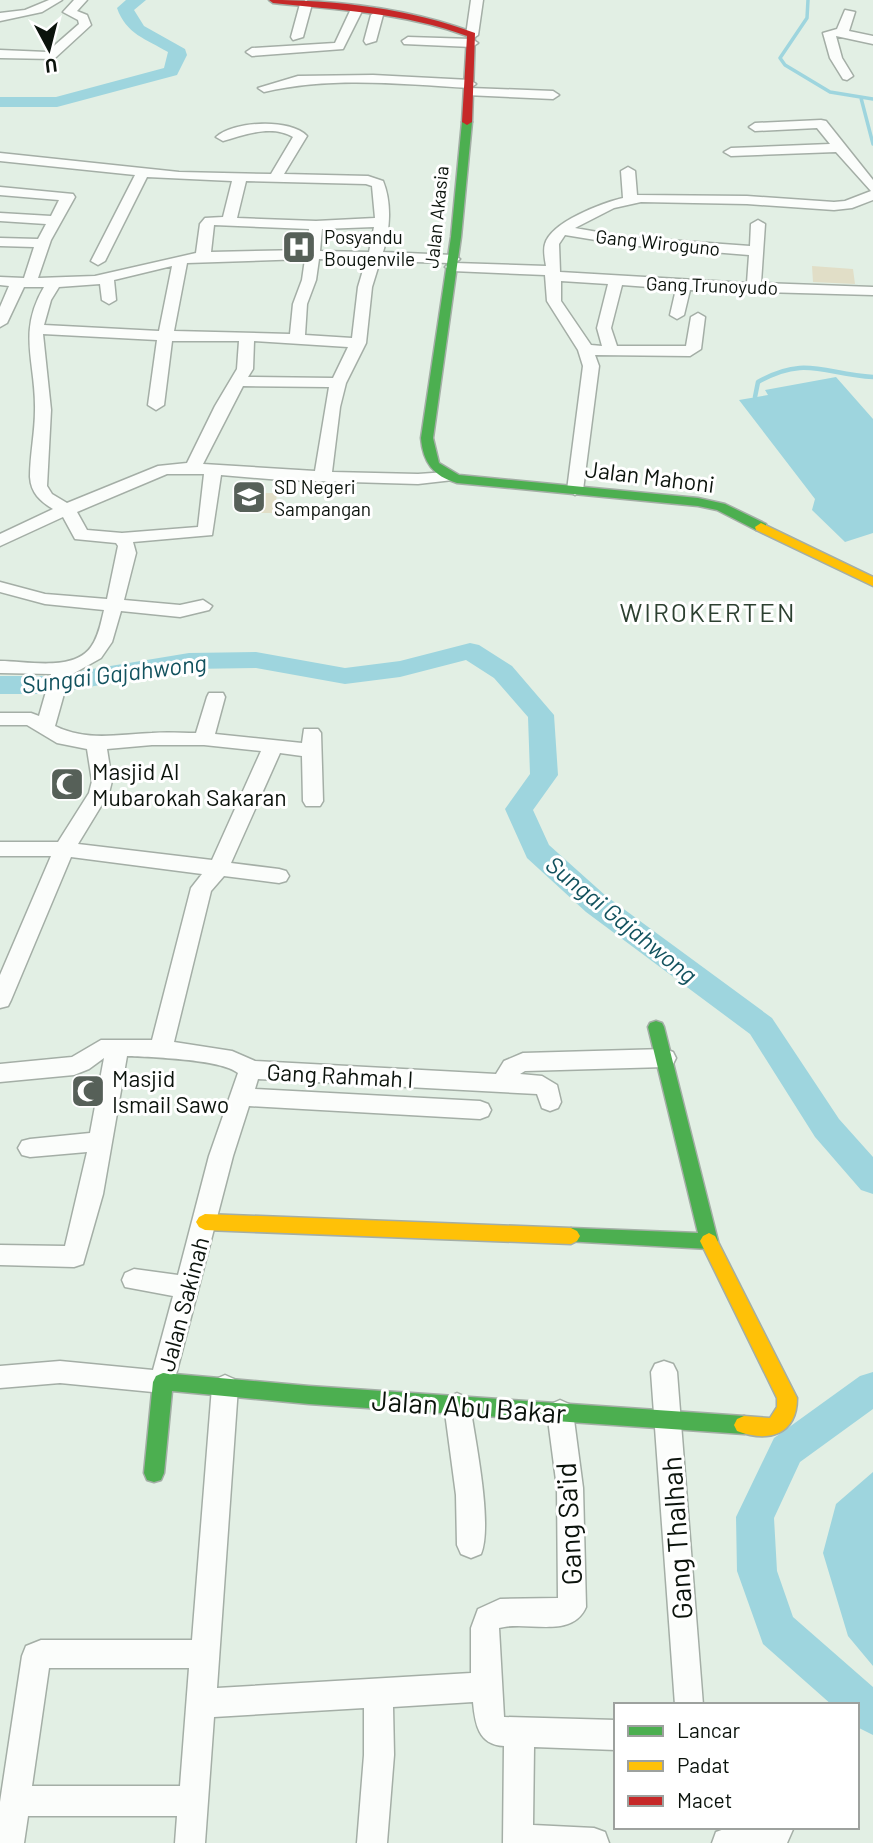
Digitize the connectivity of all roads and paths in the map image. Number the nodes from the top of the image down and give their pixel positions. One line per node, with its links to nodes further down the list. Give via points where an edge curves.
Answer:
1 (56, 0): 8 (street, via 41,9)
2 (82, 0): 18 (street, via 69,12 83,18 85,25 50,56)
3 (273, 0): 5 (street)
4 (477, 0): 14 (street)
5 (306, 4): 6 (street); 13 (street)
6 (356, 11): 9 (street); 17 (street, via 339,46)
7 (849, 12): 11 (street)
8 (10, 13): 10 (street)
9 (377, 15): 14 (street, via 462,29); 15 (street)
10 (0, 30)
11 (842, 33): 12 (street); 19 (street, via 829,33)
12 (870, 36)
13 (297, 37)
14 (472, 39): 16 (street); 21 (street, Jalan Akasia)
15 (370, 41)
16 (408, 41)
17 (252, 52)
18 (0, 54)
19 (847, 76)
20 (264, 88): 21 (street, via 298,80 373,79)
21 (470, 88): 22 (street); 52 (street, Jalan Akasia)
22 (553, 95)
23 (755, 127): 25 (street, via 816,123 824,125)
24 (223, 137): 32 (street, via 248,129 299,133)
25 (841, 148): 26 (street); 34 (street)
26 (731, 152)
27 (0, 157): 30 (street)
28 (0, 164): 33 (street, via 65,171 52,186)
29 (628, 171): 37 (street)
30 (143, 172): 31 (street); 53 (street)
31 (240, 177): 32 (street); 40 (street)
32 (275, 178): 41 (street, via 372,181 380,187)
33 (0, 181)
34 (873, 188)
35 (0, 191): 39 (street, via 67,196)
36 (873, 195): 37 (street, via 834,206)
37 (630, 200): 44 (street)
38 (0, 217): 39 (street)
39 (56, 219): 46 (street)
40 (229, 220): 43 (street); 50 (street, via 206,223)
41 (382, 222): 43 (street); 49 (street)
42 (758, 224): 47 (street)
43 (316, 225): 48 (street)
44 (561, 230): 47 (street, Gang Wiroguno, via 626,241); 54 (street, via 552,244)
45 (0, 242): 46 (street)
46 (43, 243): 59 (street)
47 (755, 251): 61 (street)
48 (313, 254): 49 (street, Gang Trunoyudo); 50 (street, Gang Trunoyudo); 70 (street, via 300,304)
49 (375, 255): 52 (street, Gang Trunoyudo); 71 (street, via 365,287)
50 (203, 257): 51 (street, Gang Trunoyudo)
51 (180, 260): 55 (street, Gang Trunoyudo); 69 (street)
52 (453, 260): 54 (street, Gang Trunoyudo); 80 (street, Jalan Akasia, via 427,438 430,464)
53 (98, 261)
54 (552, 268): 58 (street, Gang Trunoyudo); 73 (street, via 554,301)
55 (107, 278): 57 (street, Gang Trunoyudo); 63 (street)
56 (0, 281): 59 (street, Gang Trunoyudo)
57 (55, 281): 59 (street, Gang Trunoyudo); 67 (street, via 39,307)
58 (615, 281): 60 (street, Gang Trunoyudo); 72 (street, via 604,328)
59 (23, 283): 66 (street)
60 (684, 285): 61 (street, Gang Trunoyudo); 64 (street)
61 (754, 287): 62 (street, Gang Trunoyudo)
62 (873, 291)
63 (109, 300)
64 (677, 315)
65 (698, 317): 72 (street, via 690,351)
66 (0, 323)
67 (35, 329): 69 (street); 82 (street, via 43,408 39,486 45,497)
68 (247, 336): 69 (street); 70 (street); 74 (street)
69 (166, 337): 76 (street)
70 (297, 340): 71 (street)
71 (358, 343): 75 (street)
72 (611, 349): 73 (street)
73 (586, 350): 81 (street, via 591,366)
74 (240, 381): 75 (street); 77 (street)
75 (338, 383): 79 (street)
76 (156, 405)
77 (193, 468): 78 (street); 82 (street, via 150,473)
78 (213, 470): 79 (street); 84 (street, via 206,531)
79 (323, 476): 80 (street)
80 (447, 477): 81 (street, Jalan Mahoni)
81 (575, 490): 85 (street, Jalan Mahoni, via 721,507)
82 (68, 511): 83 (street); 84 (street, via 81,535)
83 (2, 538)
84 (122, 538): 87 (street, via 127,553)
85 (873, 582)
86 (0, 587): 87 (street, via 45,599)
87 (114, 605): 88 (street, via 180,611); 90 (street, via 97,653)
88 (203, 606)
89 (0, 667): 90 (street)
90 (58, 682): 93 (street)
91 (216, 697): 94 (street)
92 (0, 719): 93 (street, via 31,719)
93 (45, 729): 95 (street)
94 (204, 739): 95 (street); 96 (street)
95 (96, 744): 99 (street, via 102,780 99,793)
96 (273, 747): 97 (street, via 311,742); 100 (street)
97 (313, 801)
98 (0, 849): 99 (street)
99 (64, 849): 100 (street); 102 (street)
100 (218, 870): 101 (street); 105 (street, via 201,887)
101 (279, 876)
102 (0, 1000)
103 (656, 1027): 106 (street)
104 (117, 1048): 105 (street, Gang Rahmah I); 108 (street, Gang Rahmah I, via 100,1050 74,1066); 113 (street)
105 (161, 1050): 107 (street, Gang Rahmah I, via 241,1062)
106 (665, 1058): 109 (street, via 523,1062 511,1066); 116 (street)
107 (250, 1070): 109 (street, Gang Rahmah I); 110 (street, Jalan Sakinah)
108 (0, 1073)
109 (507, 1084): 111 (street, Gang Rahmah I, via 542,1085 549,1091)
110 (241, 1097): 112 (street); 115 (street, Jalan Sakinah)
111 (550, 1102)
112 (480, 1110)
113 (99, 1142): 114 (street); 117 (street, via 74,1257)
114 (30, 1149)
115 (205, 1222): 116 (street); 119 (street, Jalan Sakinah)
116 (709, 1241): 126 (street, Jalan Abu Bakar, via 787,1398 787,1409 775,1427)
117 (0, 1255)
118 (134, 1280): 119 (street)
119 (188, 1287): 122 (street, Jalan Sakinah)
120 (664, 1372): 126 (street, Gang Thalhah)
121 (0, 1377): 122 (street, Jalan Sakinah, via 60,1373)
122 (163, 1382): 123 (street, Jalan Abu Bakar); 127 (street)
123 (225, 1387): 124 (street, Jalan Abu Bakar); 129 (street)
124 (457, 1405): 125 (street, Jalan Abu Bakar); 128 (street)
125 (560, 1412): 126 (street, Jalan Abu Bakar); 130 (street, Gang Sa'id, via 570,1488 572,1607 565,1612 500,1613 488,1619)
126 (667, 1418): 133 (street, Gang Thalhah)
127 (154, 1473)
128 (471, 1545)
129 (205, 1654): 132 (street); 136 (street, via 36,1656)
130 (486, 1687): 131 (street); 134 (street, via 490,1724 498,1731)
131 (378, 1691): 132 (street); 142 (street, via 379,1755)
132 (201, 1703): 137 (street)
133 (689, 1703)
134 (519, 1733): 135 (street); 139 (street)
135 (614, 1735)
136 (16, 1801): 137 (street); 140 (street)
137 (194, 1801): 141 (street)
138 (778, 1829): 144 (street, via 768,1840)
139 (518, 1841): 143 (street)
140 (9, 1843)
141 (190, 1843)
142 (372, 1843)
143 (594, 1843)
144 (727, 1843)

